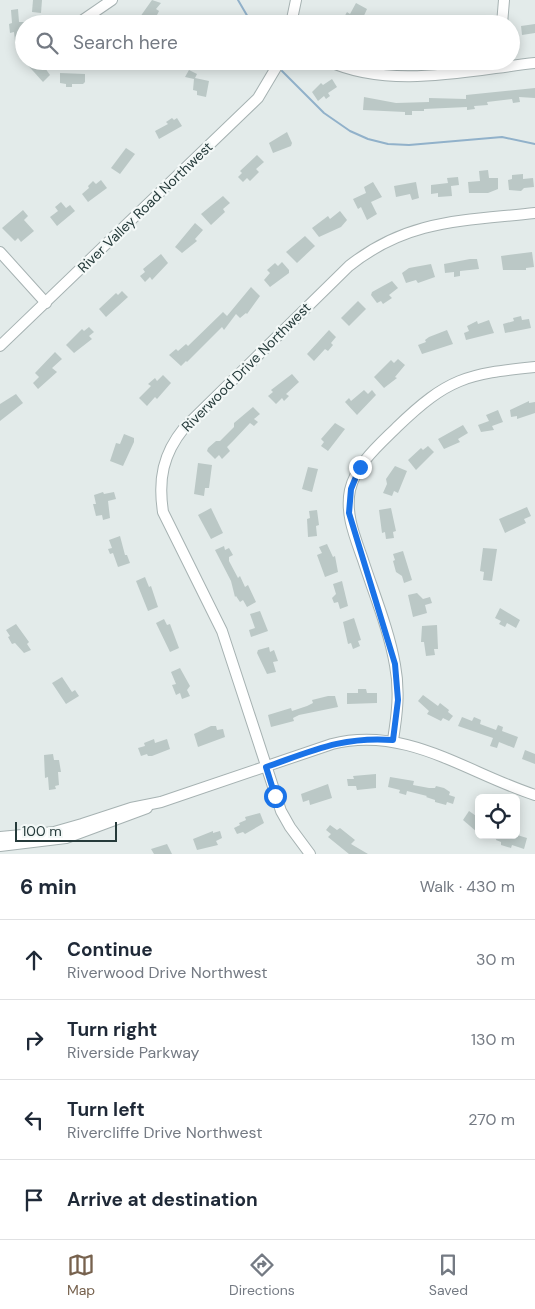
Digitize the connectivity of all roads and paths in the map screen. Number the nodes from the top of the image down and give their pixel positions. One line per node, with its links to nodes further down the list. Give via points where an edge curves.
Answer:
1 (112, 0): 4 (street)
2 (296, 0): 5 (street)
3 (504, 0): 6 (street)
4 (90, 15)
5 (293, 15)
6 (503, 15)
7 (535, 63): 8 (street)
8 (520, 64)
9 (275, 70): 14 (street, River Valley Road Northwest, via 258,98)
10 (355, 70): 11 (street, via 413,76)
11 (460, 70)
12 (535, 214): 18 (street, Riverwood Drive Northwest, via 441,223 414,229 367,251 184,428 167,454 161,483 163,512 222,631)
13 (0, 252): 14 (street)
14 (46, 303): 15 (street, River Valley Road Northwest)
15 (0, 346)
16 (535, 367): 17 (street, via 479,374 444,388 425,401 378,446 354,478 349,502 352,526 395,664 398,700)
17 (393, 740): 18 (street, via 343,741); 19 (street)
18 (266, 767): 20 (street); 23 (street, Riverwood Drive Northwest, via 281,811)
19 (535, 795)
20 (161, 802): 21 (street, via 54,832); 22 (street, via 73,836)
21 (0, 837)
22 (0, 846)
23 (310, 854)

